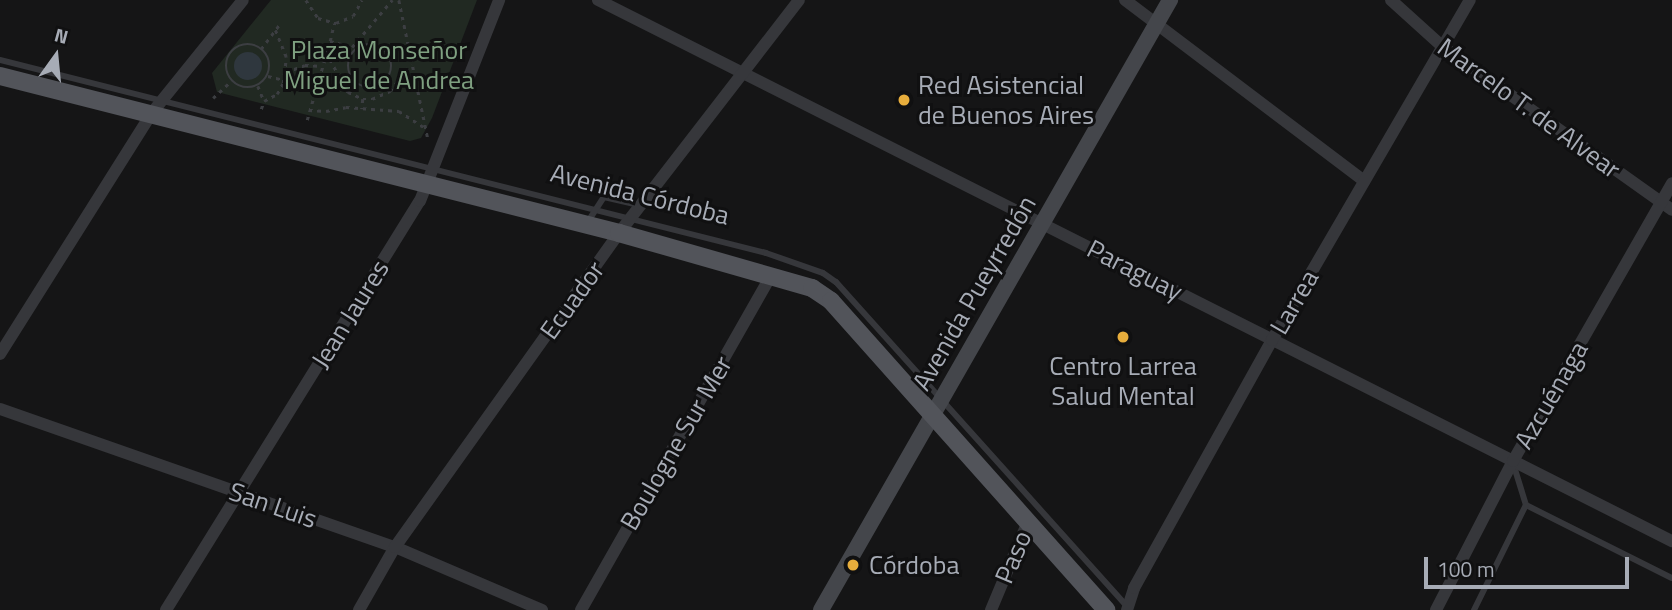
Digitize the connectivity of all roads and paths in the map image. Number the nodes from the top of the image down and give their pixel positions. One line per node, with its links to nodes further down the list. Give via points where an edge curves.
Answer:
1 (243, 0): 35 (street)
2 (306, 0): 13 (path, via 318,18)
3 (362, 0): 13 (path, via 353,16)
4 (392, 0): 17 (path, via 352,47)
5 (398, 0): 24 (path)
6 (499, 0): 44 (street, Jean Jaures)
7 (598, 0): 27 (street, Paraguay)
8 (799, 0): 27 (street, Ecuador)
9 (1125, 0): 15 (street)
10 (1170, 0): 15 (main road, Avenida Pueyrredón)
11 (1391, 0): 19 (street, Marcelo T. de Alvear)
12 (1470, 0): 19 (street, Larrea)
13 (334, 23): 17 (path)
14 (279, 24): 16 (path)
15 (1156, 24): 45 (street); 51 (main road, Avenida Pueyrredón)
16 (275, 30): 20 (path); 26 (path)
17 (330, 41): 18 (path)
18 (328, 46): 21 (path); 22 (path)
19 (1443, 47): 45 (street, Larrea); 47 (street, Marcelo T. de Alvear)
20 (261, 49): 29 (path, via 270,63); 30 (path, via 244,45 231,52 226,66)
21 (326, 52): 25 (path); 34 (path, via 348,92)
22 (350, 56): 22 (path, via 349,72 357,84 378,87 390,77 393,63 379,45 365,44)
23 (0, 60): 35 (lane, Avenida Córdoba)
24 (412, 61): 34 (path, via 390,91); 42 (path)
25 (322, 66): 26 (path, via 305,65); 39 (path)
26 (286, 72): 31 (path)
27 (742, 74): 48 (street, Ecuador); 51 (street, Paraguay)
28 (0, 76): 40 (main road, Avenida Córdoba)
29 (268, 76): 31 (path); 32 (path)
30 (232, 80): 32 (path, via 245,88); 33 (path)
31 (284, 80): 36 (path, via 276,94)
32 (258, 86): 36 (path)
33 (213, 98)
34 (363, 99): 38 (path)
35 (163, 100): 40 (street); 44 (lane, Avenida Córdoba)
36 (264, 101): 37 (path)
37 (261, 109)
38 (362, 109): 39 (path); 42 (path, via 399,110)
39 (309, 110): 41 (path)
40 (151, 114): 44 (main road, Avenida Córdoba); 55 (street)
41 (307, 120)
42 (427, 129): 43 (path)
43 (428, 139)
44 (432, 176): 50 (main road, Avenida Córdoba); 59 (street, Jean Jaures)
45 (1364, 181): 54 (street, Larrea)
46 (1672, 183): 47 (street, Azcuénaga)
47 (1660, 203): 49 (street, Marcelo T. de Alvear); 58 (street, Azcuénaga)
48 (640, 205): 50 (lane, via 604,197); 52 (street, Ecuador)
49 (1672, 210)
50 (590, 217): 52 (main road, Avenida Córdoba)
51 (1042, 223): 54 (street, Paraguay); 56 (main road, Avenida Pueyrredón)
52 (625, 226): 53 (main road, Avenida Córdoba); 56 (lane, Avenida Córdoba, via 766,253 823,273 836,282); 64 (street, Ecuador)
53 (771, 275): 56 (main road, Avenida Córdoba, via 812,288 831,300); 70 (street, Boulogne Sur Mer)
54 (1272, 340): 58 (street, Paraguay); 66 (street, Larrea, via 1134,588)
55 (0, 354)
56 (937, 407): 60 (lane, Avenida Córdoba); 62 (main road, Avenida Córdoba); 71 (main road, Avenida Pueyrredón)
57 (0, 409): 59 (street, San Luis)
58 (1513, 461): 61 (lane); 63 (street, Paraguay); 74 (street, Azcuénaga)
59 (239, 493): 64 (street, San Luis); 67 (street, Jean Jaures)
60 (1035, 505): 62 (lane, Paso); 66 (lane, Avenida Córdoba)
61 (1526, 505): 65 (lane); 75 (lane)
62 (1027, 524): 72 (street, Paso); 73 (main road, Avenida Córdoba)
63 (1672, 541)
64 (395, 547): 68 (street, Ecuador); 69 (street, San Luis)
65 (1672, 578)
66 (1128, 609)
67 (166, 610)
68 (359, 610)
69 (542, 610)
70 (581, 610)
71 (821, 610)
72 (991, 610)
73 (1106, 610)
74 (1436, 610)
75 (1474, 610)

